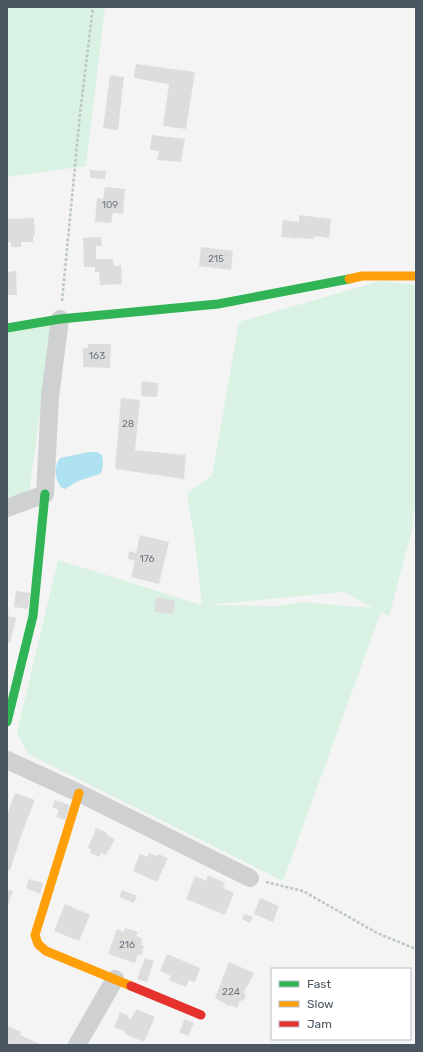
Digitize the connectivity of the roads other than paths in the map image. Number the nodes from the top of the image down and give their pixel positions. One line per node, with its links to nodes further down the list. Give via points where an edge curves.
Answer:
1 (416, 276): 2 (street, via 362,276 218,304)
2 (60, 319): 3 (street); 4 (street, via 50,397)
3 (7, 328)
4 (45, 494): 5 (street); 6 (street, via 33,616)
5 (7, 508)
6 (7, 722)
7 (7, 760): 8 (street)
8 (80, 793): 9 (street); 10 (street, via 35,935 38,944 46,950)
9 (250, 878)
10 (115, 979): 11 (street); 12 (street)
11 (201, 1015)
12 (77, 1045)

